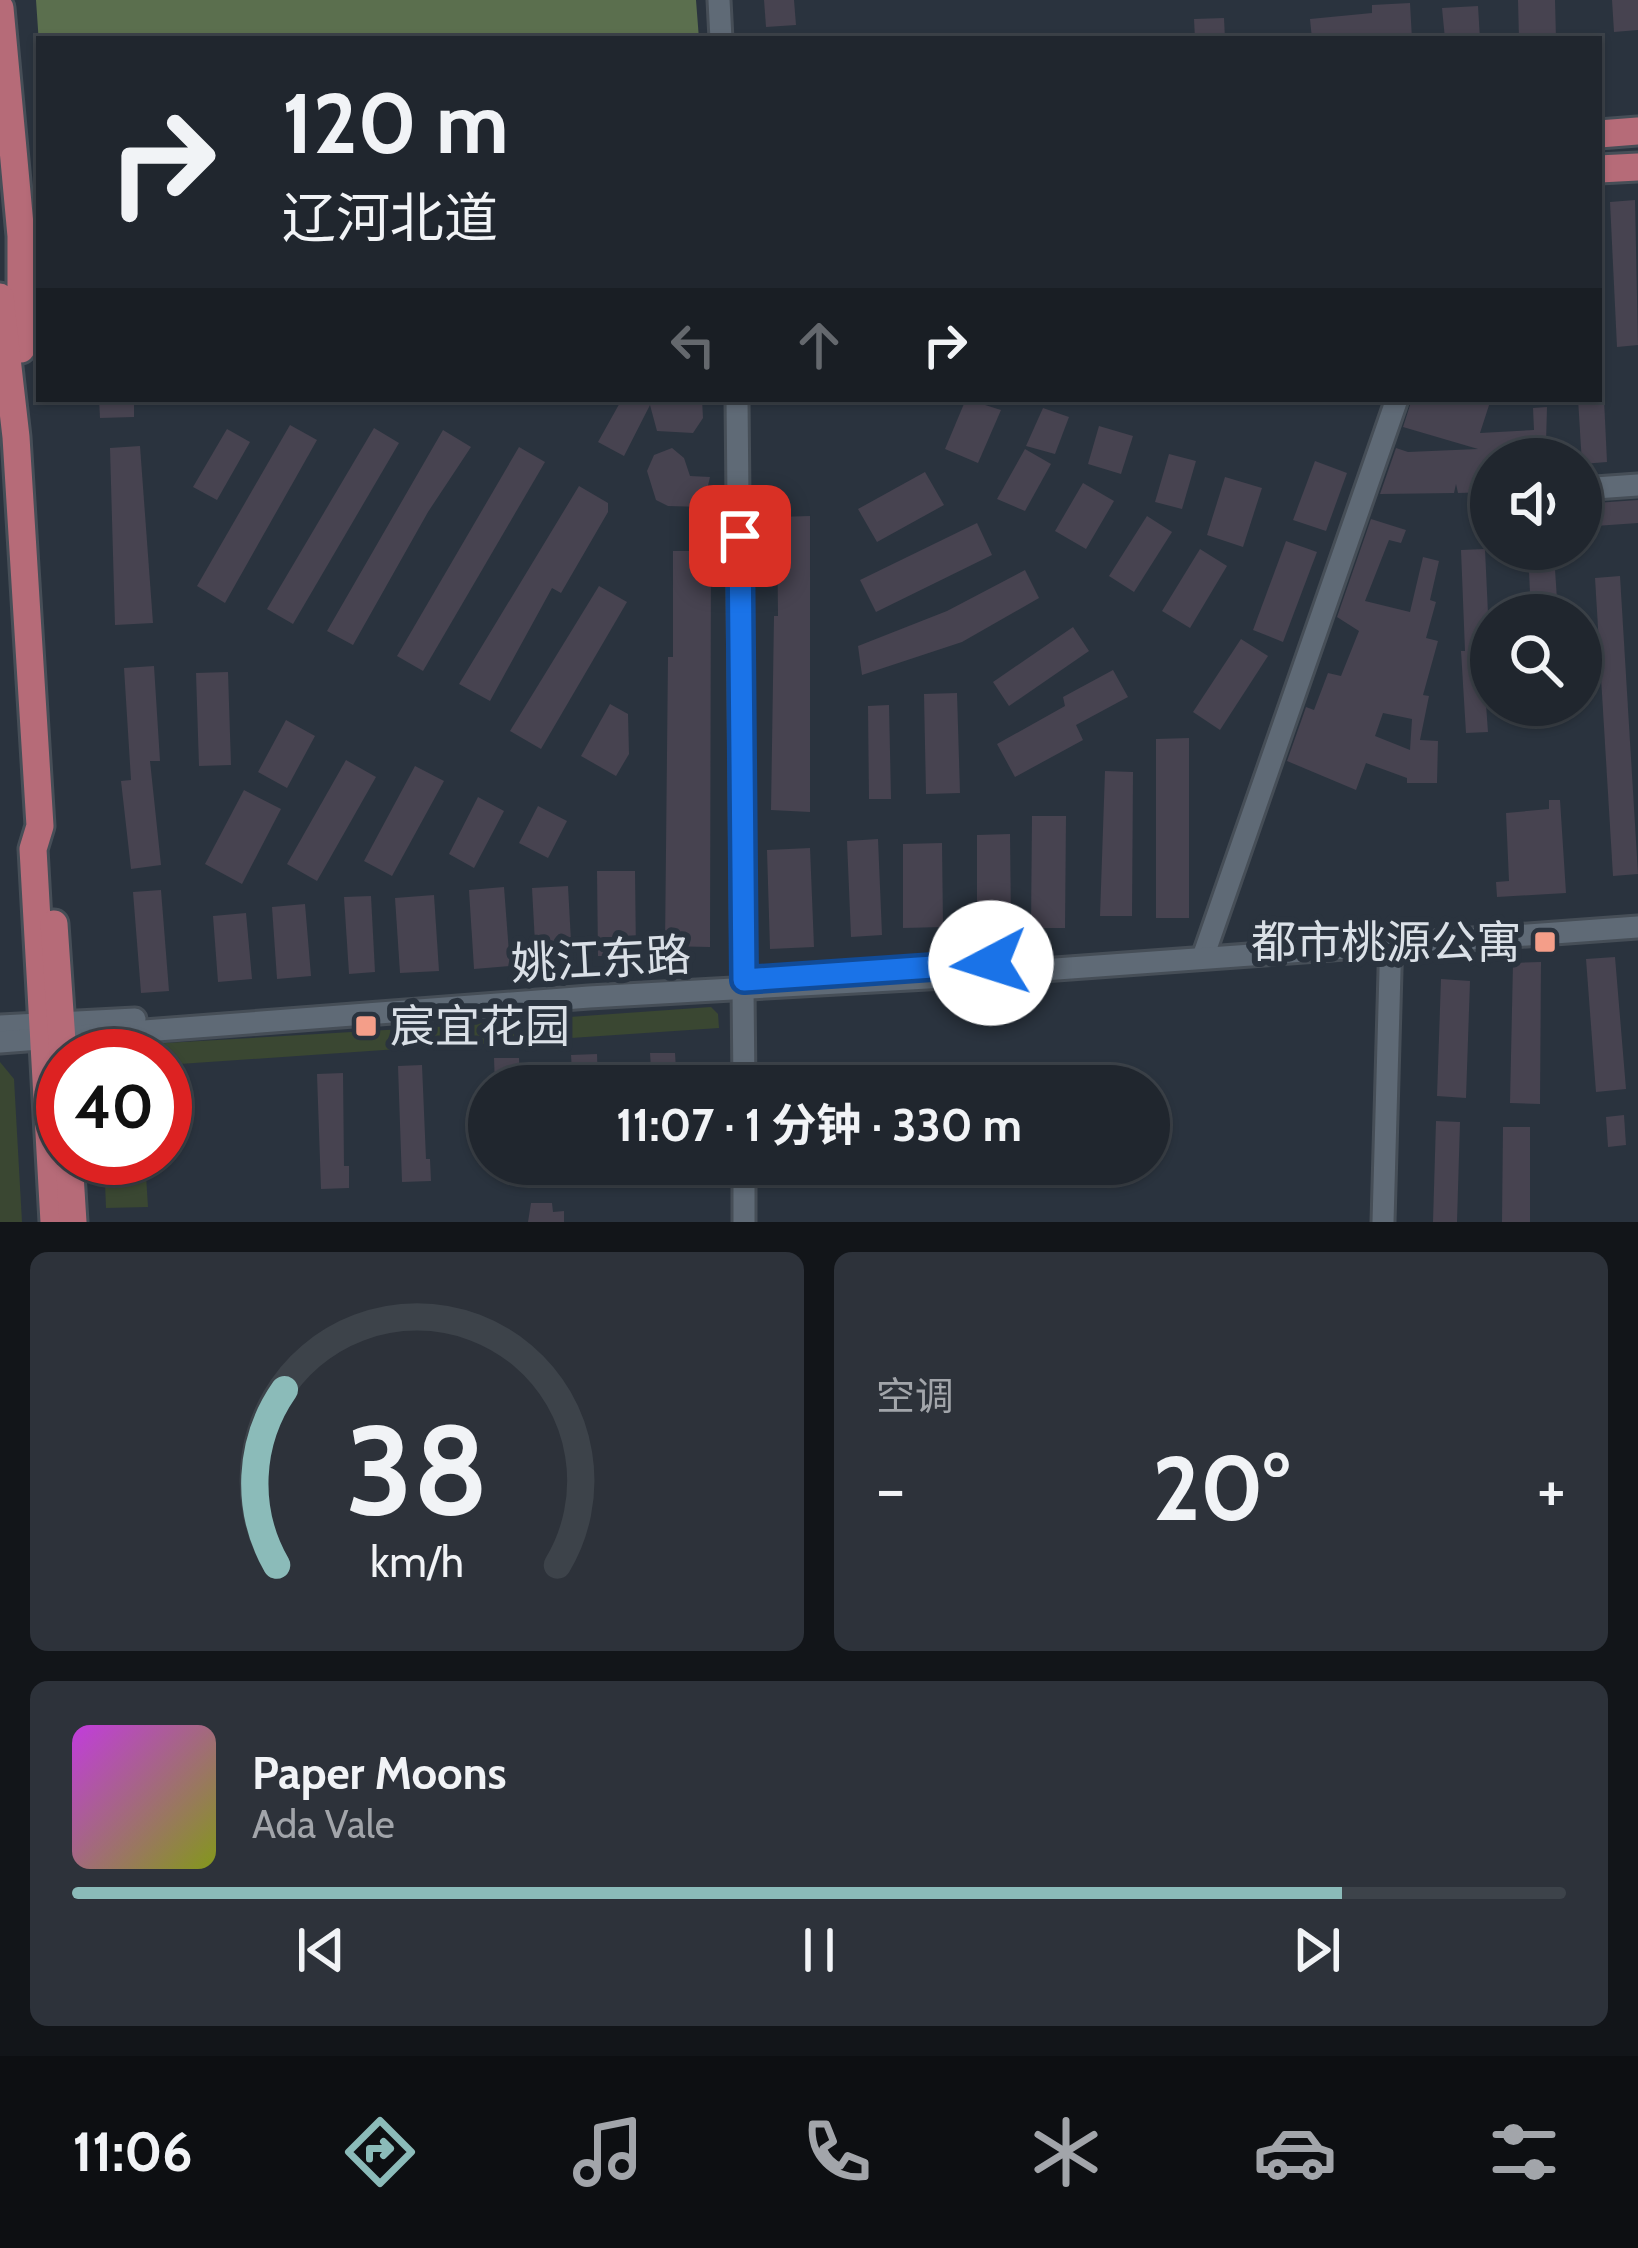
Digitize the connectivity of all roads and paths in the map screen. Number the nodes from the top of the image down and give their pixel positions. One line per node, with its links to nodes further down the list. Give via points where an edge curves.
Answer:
1 (719, 0): 3 (street)
2 (0, 8): 5 (main road)
3 (721, 36)
4 (1638, 131): 6 (main road)
5 (11, 133): 9 (main road); 10 (main road)
6 (1602, 134)
7 (1638, 166): 8 (main road)
8 (1602, 169)
9 (36, 177)
10 (20, 236): 11 (main road)
11 (20, 266): 15 (main road)
12 (0, 297): 14 (main road)
13 (36, 355): 15 (main road)
14 (5, 358): 18 (main road)
15 (20, 399): 18 (main road)
16 (737, 402): 25 (street)
17 (1395, 402): 24 (street)
18 (16, 437): 27 (main road, via 40,826 33,849)
19 (1638, 485): 20 (street)
20 (1602, 488)
21 (1638, 915): 23 (street, 姚江东路)
22 (1638, 926): 23 (street, 姚江东路)
23 (1391, 937): 24 (street, 姚江东路); 39 (street)
24 (1204, 951): 25 (street, 姚江东路)
25 (744, 985): 28 (street, 姚江东路); 32 (street)
26 (0, 1026): 29 (street, 姚江东路)
27 (53, 1029)
28 (150, 1029)
29 (36, 1033)
30 (36, 1038): 31 (street, 姚江东路)
31 (0, 1042)
32 (744, 1065)
33 (53, 1185): 36 (main road)
34 (71, 1185): 37 (main road)
35 (744, 1185): 38 (street)
36 (53, 1222)
37 (73, 1222)
38 (744, 1222)
39 (1383, 1222)

